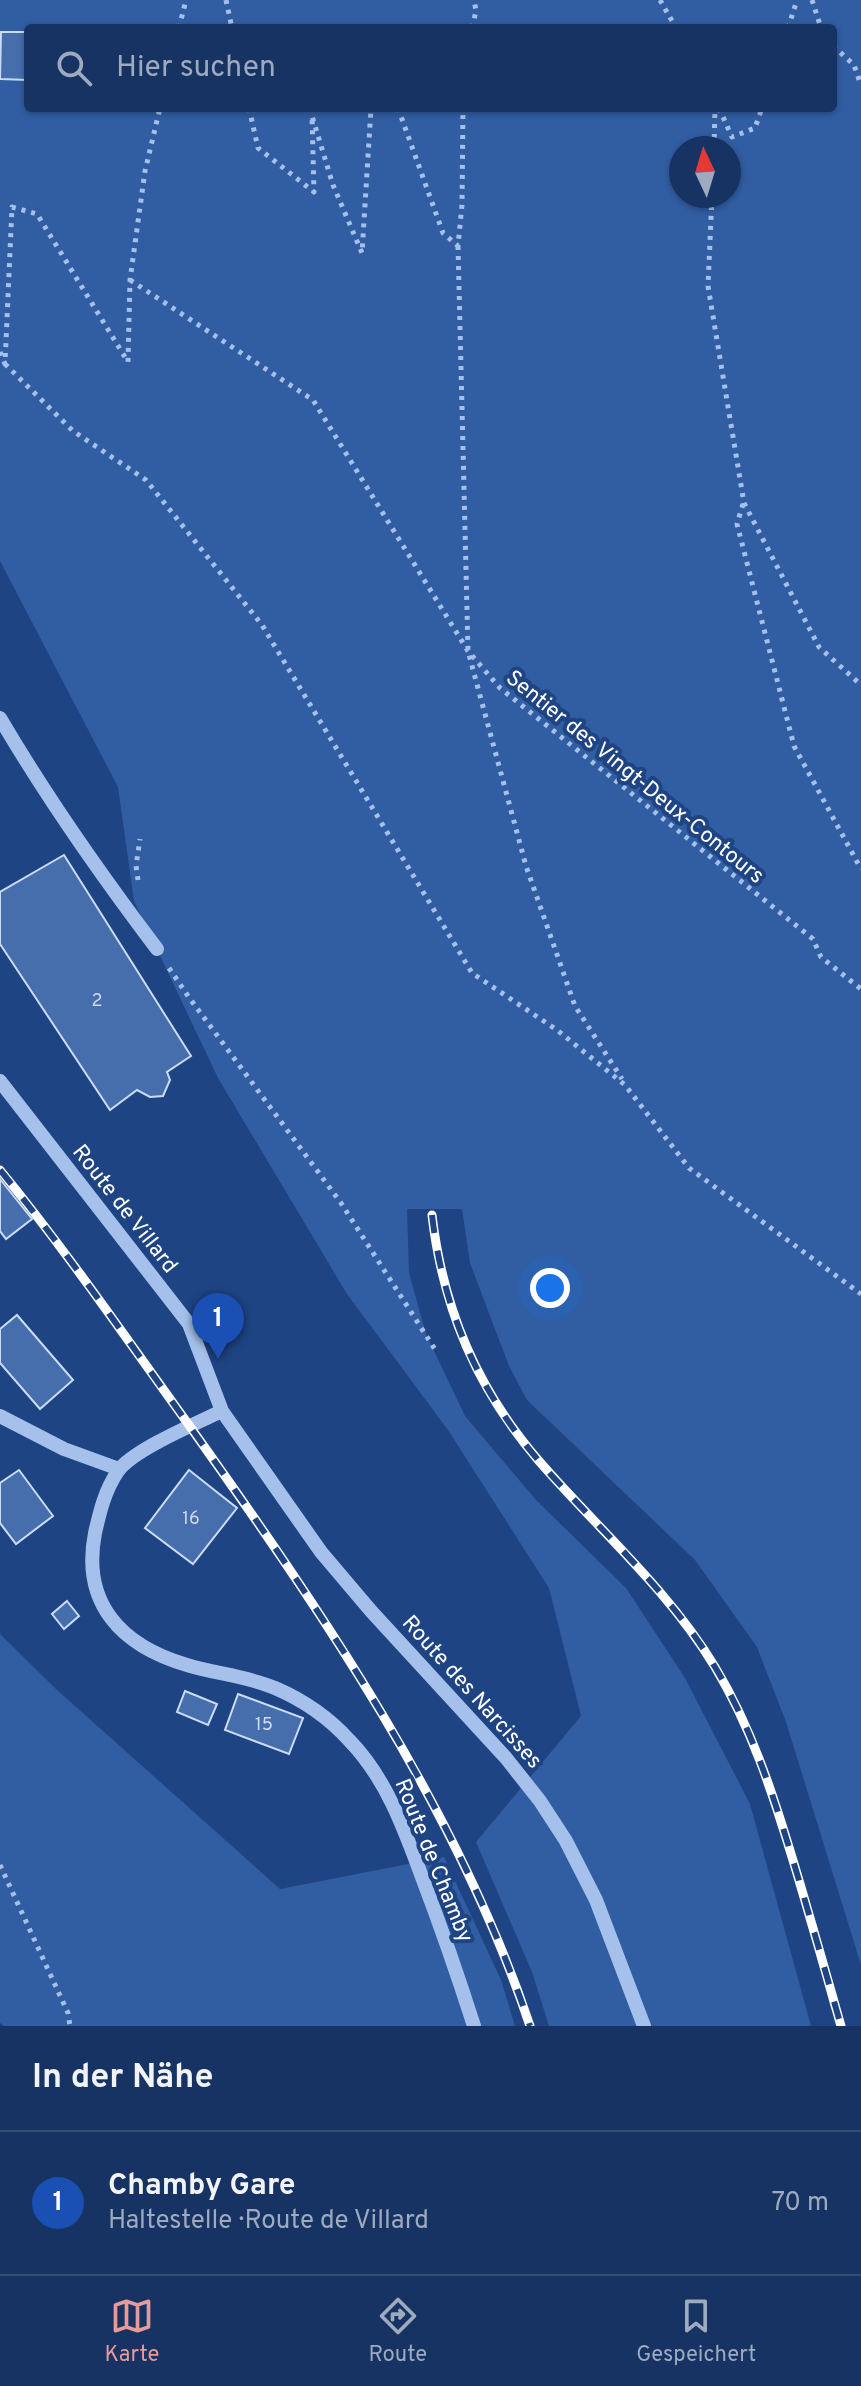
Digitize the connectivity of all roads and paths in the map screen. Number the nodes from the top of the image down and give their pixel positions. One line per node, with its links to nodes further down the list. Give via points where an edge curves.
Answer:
1 (186, 0): 7 (path)
2 (226, 0): 8 (path)
3 (474, 0): 9 (path)
4 (660, 0): 10 (path)
5 (797, 0): 11 (path)
6 (812, 0): 12 (path)
7 (180, 24)
8 (231, 24)
9 (473, 24)
10 (674, 24)
11 (789, 24)
12 (820, 24)
13 (837, 50): 14 (path, via 854,65)
14 (861, 85)
15 (159, 112): 26 (path)
16 (250, 112): 17 (path, via 258,148 314,192 312,116 362,253)
17 (371, 112)
18 (399, 112): 25 (path, via 443,233)
19 (463, 112): 25 (path)
20 (717, 112): 23 (path)
21 (719, 112): 22 (path, via 732,137 755,128)
22 (761, 112)
23 (715, 136)
24 (711, 208): 29 (path, via 708,286)
25 (458, 246): 30 (path)
26 (130, 280): 28 (path, via 128,362 37,214 12,207); 30 (path, Sentier des Vingt-Deux-Contours, via 313,400)
27 (0, 352): 28 (path)
28 (5, 364): 39 (path, via 73,431 146,480 262,625 472,973 557,1030)
29 (744, 503): 31 (path, via 819,647); 34 (path, via 737,524 794,746)
30 (468, 651): 37 (path, Sentier des Vingt-Deux-Contours, via 500,688 813,939 821,957); 39 (path, via 526,866 575,1006)
31 (861, 685)
32 (0, 718): 36 (street)
33 (140, 839): 35 (path)
34 (861, 869)
35 (139, 894)
36 (157, 949): 41 (path, via 341,1203)
37 (861, 989)
38 (0, 1081): 42 (street, Route de Villard, via 189,1324)
39 (625, 1085): 40 (path, via 689,1168)
40 (861, 1294)
41 (436, 1351)
42 (222, 1411): 44 (street, Route de Chamby, via 167,1437); 48 (street, Route des Narcisses, via 321,1552 540,1801 596,1900)
43 (0, 1416): 44 (street, via 64,1449)
44 (119, 1469): 47 (street, Route de Chamby, via 101,1502 91,1554 102,1605 119,1630 145,1649 297,1698 350,1741 377,1774 400,1818)
45 (0, 1865): 46 (path)
46 (70, 2026)
47 (474, 2026)
48 (644, 2026)

